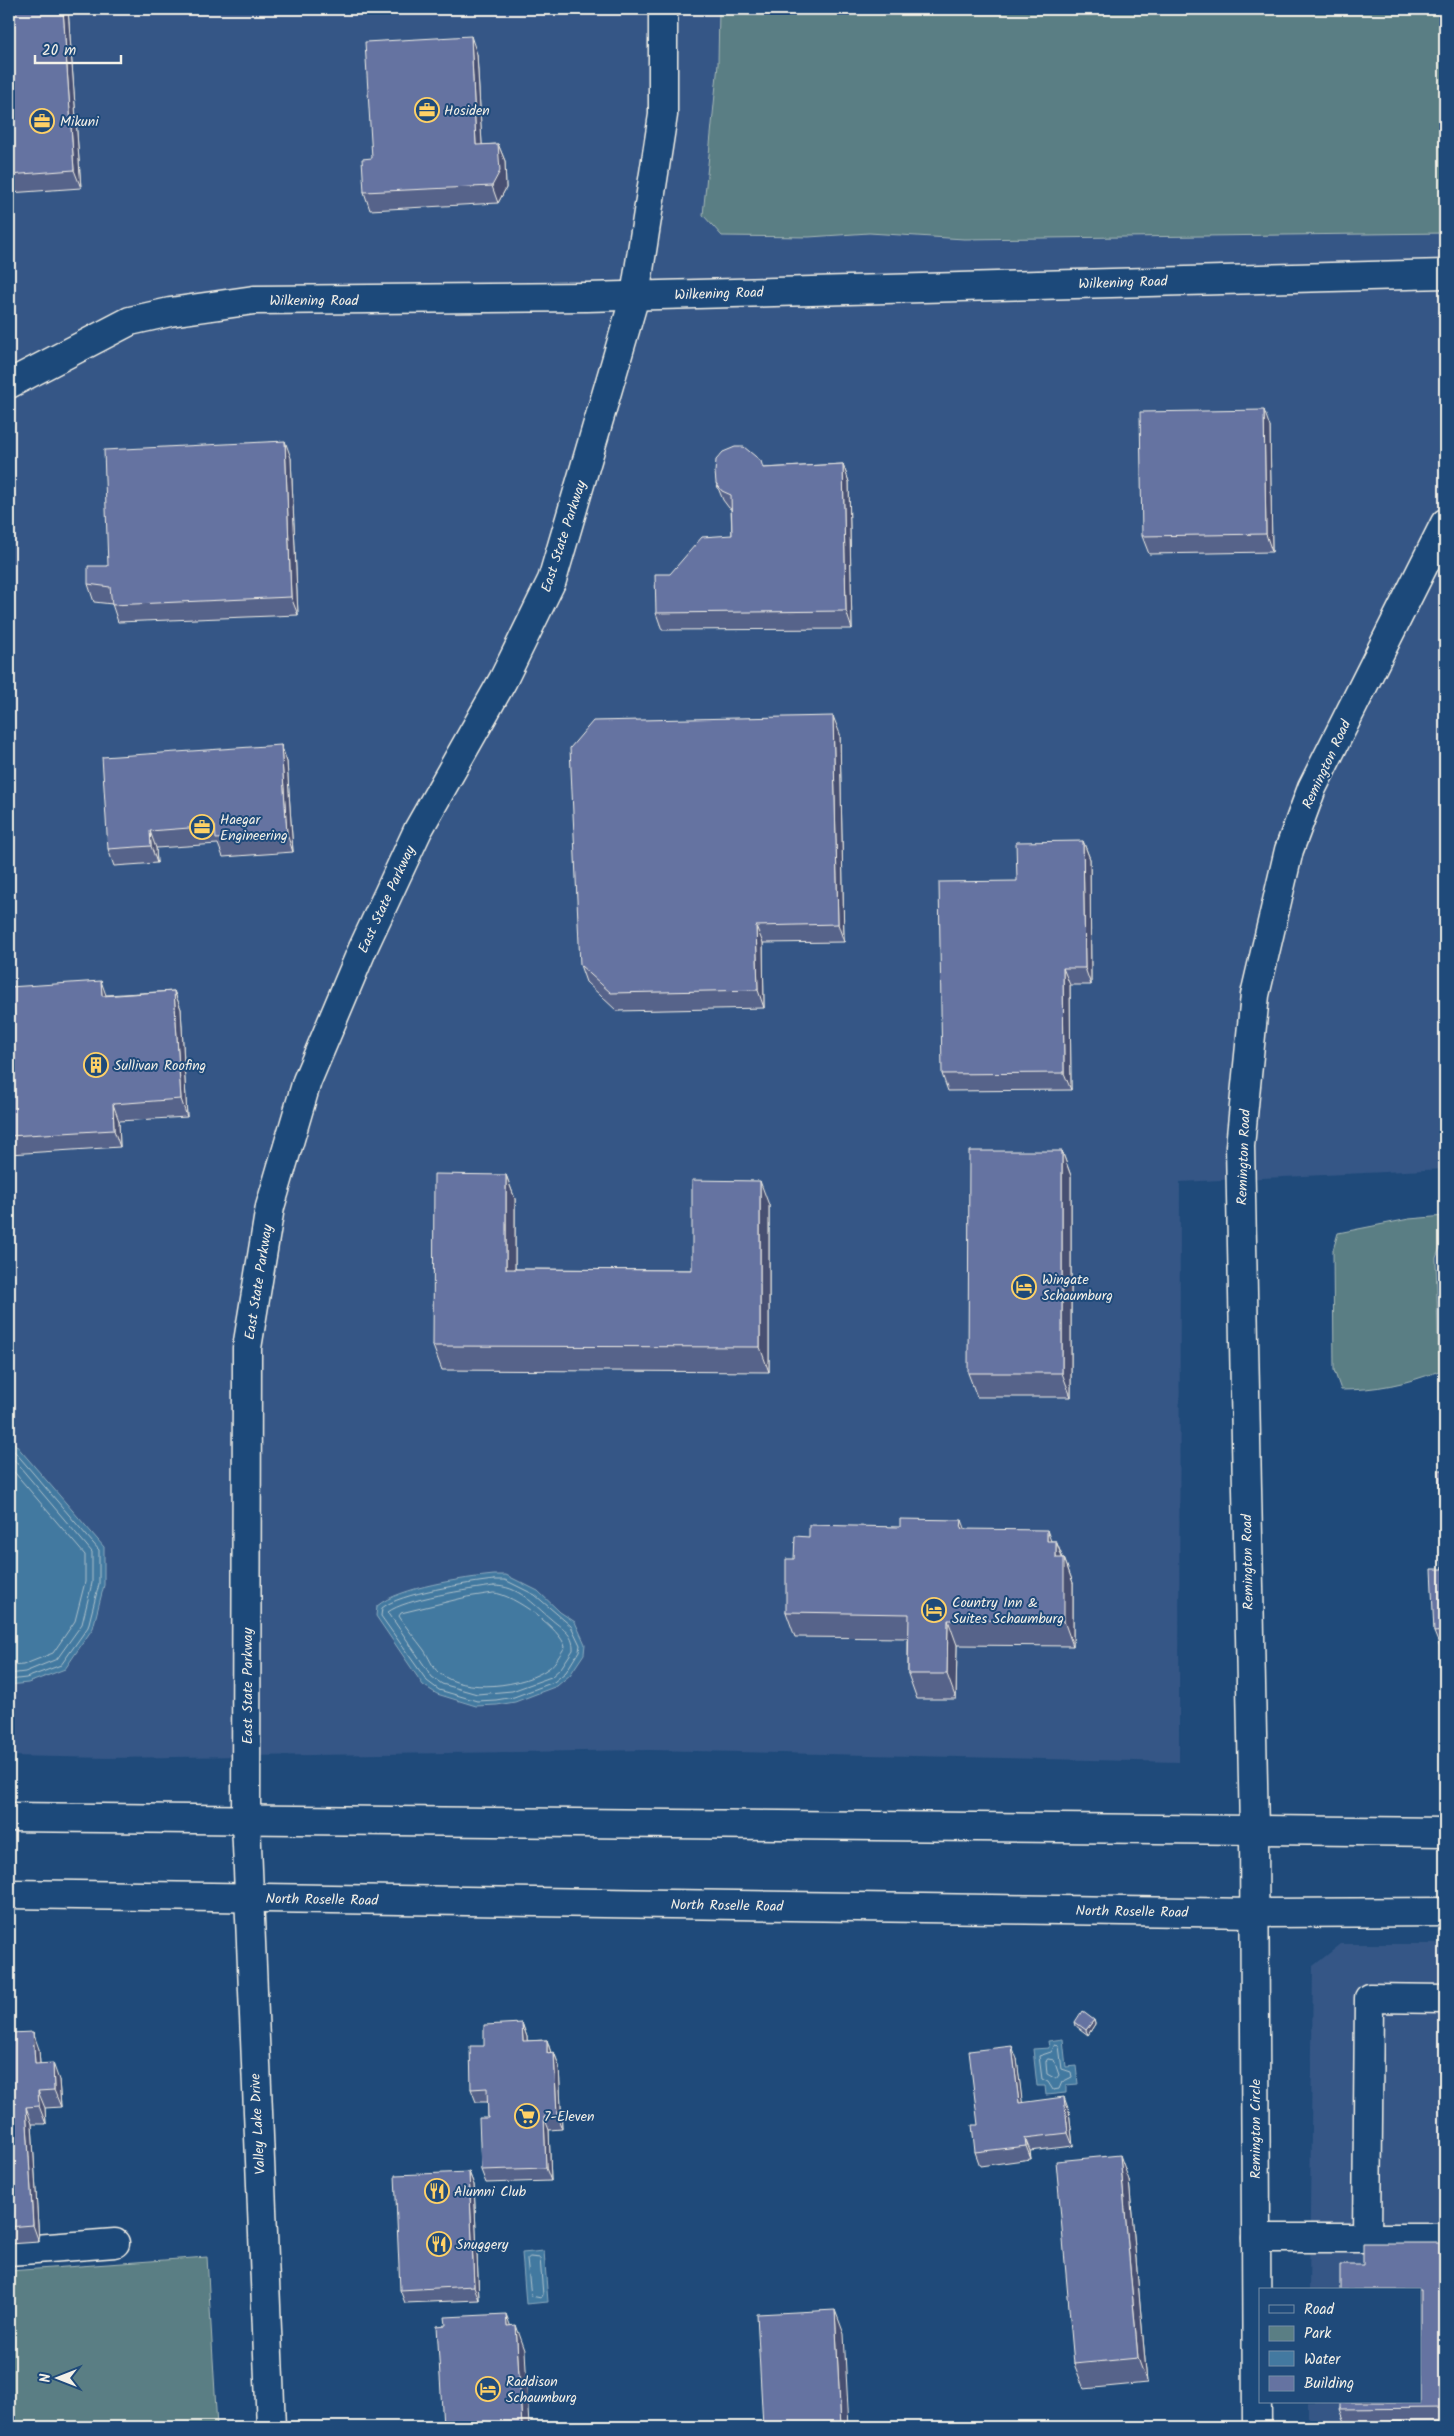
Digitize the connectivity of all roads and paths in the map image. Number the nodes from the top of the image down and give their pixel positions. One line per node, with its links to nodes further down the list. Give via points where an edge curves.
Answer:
1 (663, 9): 3 (street, East State Parkway, via 663,115)
2 (1445, 274): 3 (street, Wilkening Road)
3 (635, 296): 4 (street, Wilkening Road, via 254,300 130,321); 7 (street, East State Parkway, via 552,580 503,680 418,830 363,948 307,1081 270,1206 248,1348)
4 (9, 384)
5 (1445, 523): 8 (street, Remington Road, via 1312,788 1289,850 1255,995 1240,1146)
6 (9, 1817): 7 (street)
7 (246, 1821): 8 (street); 11 (street, Valley Lake Drive)
8 (1254, 1831): 9 (street); 13 (street, Remington Circle)
9 (1445, 1832)
10 (9, 1894): 11 (street, North Roselle Road)
11 (248, 1898): 13 (street, North Roselle Road); 20 (street, Valley Lake Drive)
12 (1445, 1912): 13 (street, North Roselle Road)
13 (1253, 1913): 15 (street, Remington Circle)
14 (1445, 1999): 16 (street, via 1369,1998)
15 (1256, 2238): 16 (street); 21 (street, Remington Circle)
16 (1367, 2238): 17 (street)
17 (1445, 2238)
18 (115, 2243): 19 (street)
19 (9, 2251)
20 (271, 2427)
21 (1257, 2427)

